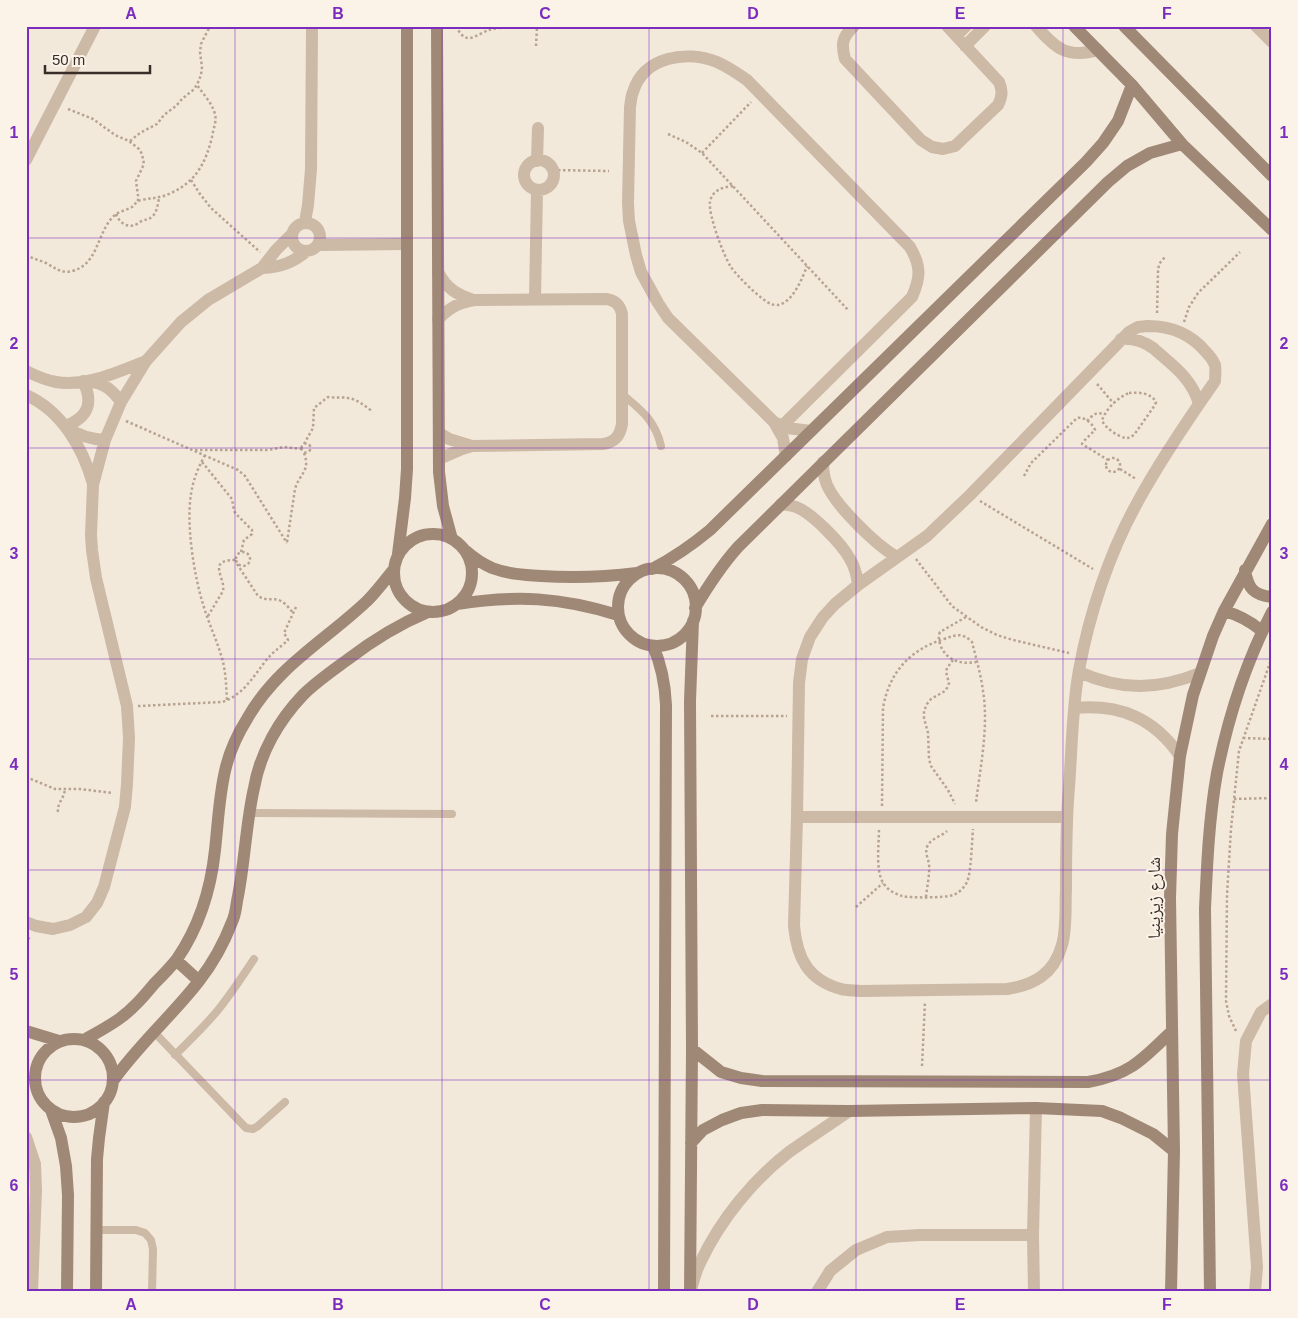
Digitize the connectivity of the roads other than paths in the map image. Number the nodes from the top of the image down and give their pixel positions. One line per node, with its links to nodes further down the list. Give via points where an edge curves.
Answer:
1 (95, 26): 19 (street)
2 (312, 26): 23 (street, via 312,169)
3 (407, 26): 26 (street)
4 (437, 26): 29 (street)
5 (854, 26): 13 (street, via 846,33 843,42 845,59 921,140 943,149 955,146 1002,98 999,82)
6 (947, 26): 13 (street)
7 (966, 26): 13 (street)
8 (984, 26): 13 (street)
9 (1036, 26): 15 (street, via 1051,43 1068,52)
10 (1074, 26): 15 (street)
11 (1124, 26): 21 (street)
12 (1256, 26): 14 (street)
13 (961, 41)
14 (1272, 42)
15 (1098, 50): 16 (street)
16 (1132, 85): 18 (street); 43 (street, via 1118,121 1086,162)
17 (538, 128): 20 (street)
18 (1182, 144): 24 (street); 50 (street, via 1150,153 1108,182)
19 (26, 160)
20 (538, 161): 22 (street, via 528,165 524,175 528,185); 22 (street, via 547,162 554,175 547,188)
21 (1272, 176)
22 (537, 190): 30 (street)
23 (305, 222): 25 (street, via 294,228); 27 (street, via 312,223 320,233 320,239)
24 (1272, 230)
25 (292, 234): 27 (street, via 292,241 301,250); 28 (street)
26 (407, 244): 27 (street); 56 (street, via 407,469)
27 (312, 248): 28 (street, via 297,259 274,268)
28 (265, 263): 34 (street, via 194,310)
29 (438, 272): 31 (street, via 452,290); 32 (street)
30 (535, 299): 31 (street); 37 (street, via 607,299 617,304 622,314)
31 (473, 300): 32 (street, via 454,306)
32 (438, 319): 44 (street)
33 (1121, 339): 40 (street, via 1135,339 1153,348 1188,380); 40 (street, via 1138,327 1156,326 1180,332 1203,348 1215,365 1216,373 1215,381); 57 (street, via 970,495 927,536)
34 (146, 361): 36 (street); 39 (street)
35 (26, 371): 36 (street, via 56,382)
36 (83, 381): 39 (street, via 105,386); 42 (street, via 89,403 76,422)
37 (622, 394): 46 (street, via 621,432 611,443); 47 (lane, via 647,416)
38 (26, 395): 42 (street, via 44,405)
39 (121, 402): 45 (street)
40 (1199, 404): 72 (street, via 1147,485 1124,529 1094,611)
41 (778, 424): 41 (street, via 912,297 919,272 916,259 910,247 747,80 715,62 679,56 664,59 650,67 632,92 628,203 636,255 645,280 668,318); 43 (street); 48 (street)
42 (65, 426): 45 (street, via 84,437); 51 (street, via 82,454)
43 (811, 431): 48 (street)
44 (438, 433): 46 (street); 49 (street)
45 (105, 440): 51 (street)
46 (472, 446): 49 (street)
47 (661, 446)
48 (786, 456): 60 (street, via 698,540 673,558)
49 (438, 459): 54 (street, via 440,489)
50 (823, 462): 52 (street); 57 (street, via 824,478 831,492 872,539)
51 (93, 485): 80 (street, via 91,535 94,564 127,706 126,796 104,887 86,917 53,929)
52 (781, 504): 61 (street, via 803,510 830,534 851,561); 64 (street, via 722,566)
53 (1272, 524): 59 (street, شارع زيزينيا)
54 (452, 539): 55 (street); 56 (street, via 438,534 422,536 408,543)
55 (464, 549): 60 (street, via 490,567 521,575 595,578); 63 (street, via 472,578 467,592)
56 (398, 554): 58 (street)
57 (897, 557): 61 (street)
58 (394, 569): 66 (street, via 395,584 402,598); 82 (street, via 367,601 281,673 247,718 225,770 211,878 203,907)
59 (1245, 570): 62 (street, via 1247,582 1253,590 1261,596); 65 (street, شارع زيزينيا)
60 (646, 571): 64 (street, via 665,570 677,575 687,583); 68 (street, via 629,580 622,590)
61 (858, 585): 78 (street, via 823,616 802,659)
62 (1272, 596)
63 (457, 604): 66 (street, via 443,611); 68 (street, via 503,598 550,600)
64 (696, 608): 69 (street)
65 (1224, 611): 70 (street, via 1240,616); 73 (street, شارع زيزينيا)
66 (428, 612): 76 (street, via 372,641 303,695 268,745 254,787)
67 (1272, 612): 70 (street)
68 (618, 615): 71 (street, via 630,636)
69 (693, 621): 71 (street, via 677,640); 90 (street, via 690,701)
70 (1262, 631): 114 (street, via 1224,743 1217,773 1207,864)
71 (653, 646): 109 (street, via 665,684 666,705)
72 (1079, 672): 73 (street, via 1105,682 1132,686 1160,685); 74 (street)
73 (1200, 673): 75 (street, شارع زيزينيا)
74 (1075, 708): 75 (street, via 1114,709 1140,718 1162,734); 79 (street)
75 (1180, 756): 86 (street, شارع زيزينيا, via 1172,834)
76 (250, 813): 77 (lane); 83 (street, via 233,920 219,952)
77 (452, 814)
78 (797, 817): 79 (street); 79 (street, via 795,943 812,974 843,990 925,990 1022,987 1048,970 1062,944 1065,925)
79 (1067, 817)
80 (26, 922)
81 (254, 959): 91 (lane, via 218,1010)
82 (176, 960): 83 (street); 88 (street, via 135,1006)
83 (199, 981): 87 (street)
84 (1272, 1004): 115 (street, via 1261,1012 1246,1041 1243,1074)
85 (26, 1031): 89 (street)
86 (1172, 1031): 90 (street, via 1136,1065 1105,1080 1088,1082 762,1081 722,1072); 102 (street, شارع زيزينيا)
87 (154, 1032): 91 (lane); 93 (street)
88 (84, 1040): 89 (street, via 71,1038); 93 (street, via 103,1051 109,1060)
89 (59, 1041): 94 (street, via 41,1056 34,1080)
90 (692, 1049): 101 (street)
91 (175, 1055): 96 (lane, via 246,1128 258,1126)
92 (26, 1079): 94 (street)
93 (113, 1081): 95 (street)
94 (37, 1092): 98 (street)
95 (104, 1102): 98 (street, via 96,1110 73,1117); 103 (street, via 99,1138)
96 (285, 1102)
97 (1036, 1108): 99 (street); 102 (street, via 1102,1111 1153,1134); 104 (street)
98 (51, 1110): 106 (street, via 66,1166)
99 (849, 1111): 101 (street, via 762,1110 742,1113 703,1130); 110 (street, via 789,1153 739,1202 700,1262)
100 (26, 1137): 105 (street, via 35,1164)
101 (691, 1143): 110 (street)
102 (1174, 1151): 113 (street, شارع زيزينيا)
103 (96, 1230): 107 (street); 108 (lane, via 136,1230 151,1240)
104 (1033, 1235): 111 (street, via 920,1234 887,1237 856,1250 830,1271); 112 (street)
105 (32, 1292)
106 (67, 1292)
107 (96, 1292)
108 (152, 1292)
109 (664, 1292)
110 (690, 1292)
111 (817, 1292)
112 (1034, 1292)
113 (1171, 1292)
114 (1210, 1292)
115 (1256, 1292)

